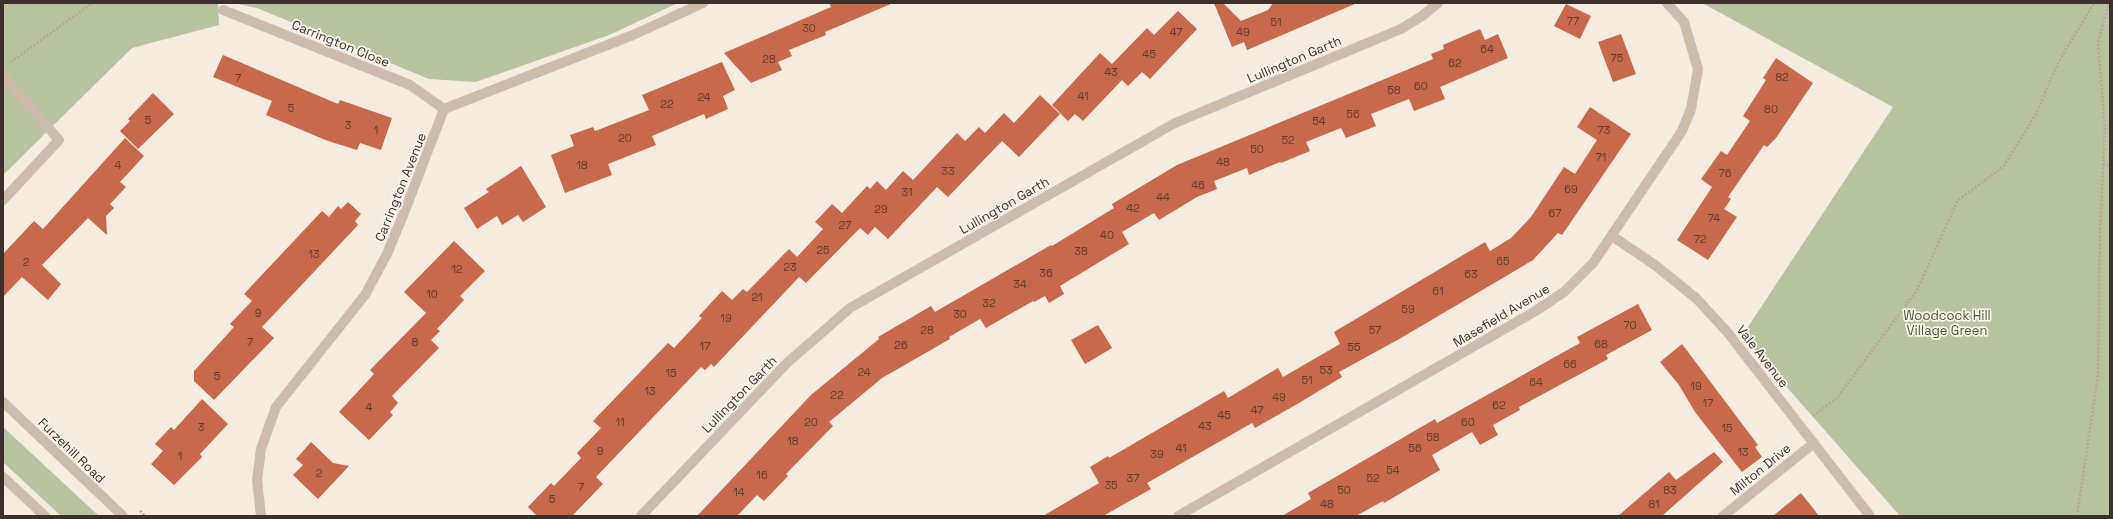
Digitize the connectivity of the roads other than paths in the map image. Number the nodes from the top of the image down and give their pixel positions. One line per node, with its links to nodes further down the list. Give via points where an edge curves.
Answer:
1 (703, 3): 6 (street, via 633,35)
2 (1438, 3): 15 (street, Lullington Garth, via 1401,29 1175,122 850,308 787,363)
3 (1667, 3): 8 (street, Masefield Avenue, via 1684,22 1698,70 1691,109 1682,131)
4 (223, 10): 6 (street, Carrington Close, via 410,85)
5 (3, 76): 7 (street, via 59,140)
6 (444, 109): 14 (street, Carrington Avenue, via 392,241 365,295 276,408 261,449 257,480)
7 (3, 200)
8 (1612, 236): 10 (street, Vale Avenue, via 1697,299 1728,333); 16 (street, Masefield Avenue, via 1593,263 1564,292 1534,312)
9 (3, 402): 13 (street, Furzehill Road)
10 (1814, 443): 17 (street, Milton Drive); 18 (street, Vale Avenue)
11 (3, 477): 12 (street)
12 (45, 516)
13 (123, 516)
14 (261, 516)
15 (641, 516)
16 (1178, 516)
17 (1723, 516)
18 (1870, 516)

